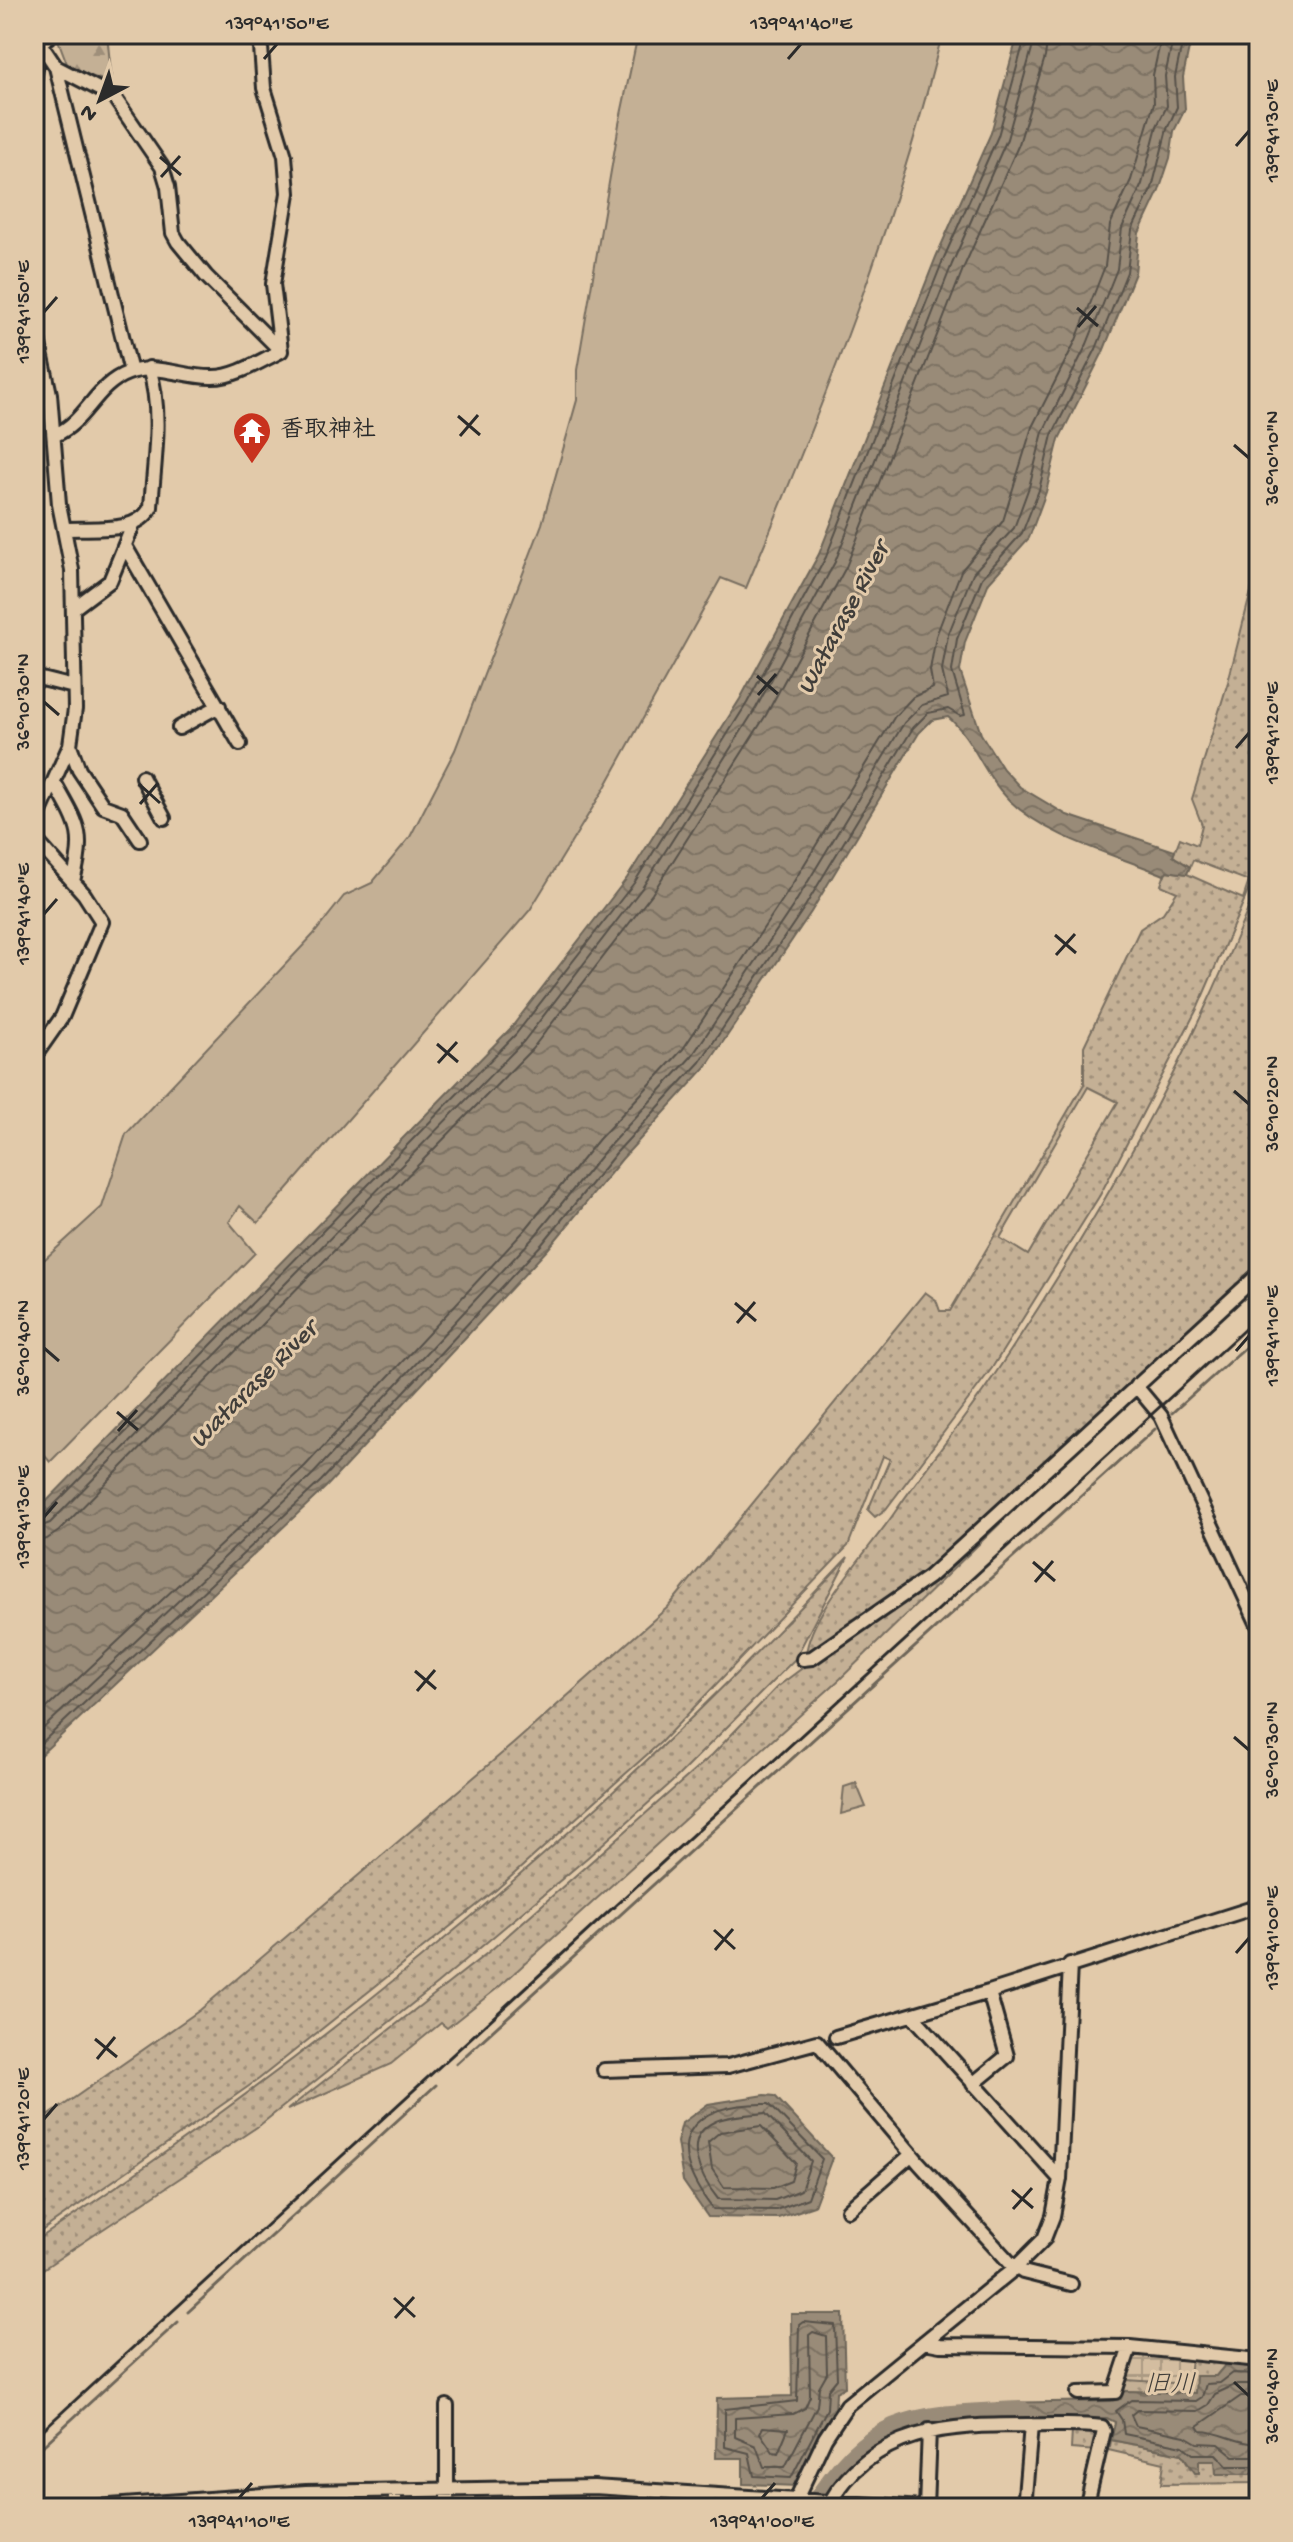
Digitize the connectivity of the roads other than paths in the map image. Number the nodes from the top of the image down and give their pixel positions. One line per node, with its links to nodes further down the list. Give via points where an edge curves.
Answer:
1 (52, 34): 3 (street)
2 (260, 34): 7 (street, via 264,88 285,156 288,193 273,284)
3 (39, 39): 4 (street); 5 (street)
4 (56, 67): 7 (street, via 114,97 162,167 178,242); 9 (street)
5 (34, 81)
6 (34, 321): 10 (street)
7 (281, 351): 8 (street, via 215,378)
8 (149, 368): 9 (street); 11 (street, via 156,397 151,507)
9 (131, 372): 10 (street, via 104,386 80,420)
10 (55, 435): 12 (street)
11 (133, 525): 12 (street); 13 (street)
12 (64, 529): 14 (street)
13 (125, 546): 14 (street, via 110,581); 17 (street)
14 (74, 608): 16 (street)
15 (34, 677): 16 (street)
16 (74, 687): 20 (street)
17 (219, 706): 18 (street); 19 (street)
18 (179, 728)
19 (240, 744)
20 (70, 745): 22 (street); 26 (street, via 103,806 122,813)
21 (142, 777): 23 (street)
22 (54, 782): 24 (street); 27 (street, via 76,821 82,847)
23 (164, 818)
24 (34, 825)
25 (34, 838): 27 (street)
26 (140, 840)
27 (73, 881): 28 (street, via 100,916 101,927 62,1017)
28 (34, 1057)
29 (1259, 1274): 30 (street)
30 (1136, 1386): 31 (street, via 1161,1416); 32 (street, via 929,1577 812,1658)
31 (1259, 1627)
32 (803, 1659)
33 (1259, 1906): 34 (street)
34 (1070, 1964): 35 (street); 41 (street)
35 (989, 1992): 36 (street); 39 (street, via 1007,2056)
36 (913, 2016): 37 (street); 39 (street)
37 (836, 2037)
38 (604, 2070): 40 (street, via 728,2066 817,2042)
39 (973, 2084): 41 (street)
40 (911, 2155): 42 (street); 43 (street)
41 (1060, 2179): 43 (street, via 1044,2239)
42 (848, 2210)
43 (1015, 2268): 44 (street); 45 (street)
44 (1071, 2284)
45 (924, 2342): 46 (street); 54 (street, via 847,2405 825,2438)
46 (1130, 2347): 47 (street); 48 (street, via 1115,2392)
47 (1259, 2360)
48 (1078, 2393)
49 (447, 2406): 52 (street)
50 (1031, 2425): 51 (street); 62 (street); 63 (street, via 1103,2428)
51 (929, 2430): 56 (street, via 880,2451); 61 (street)
52 (447, 2490): 53 (street); 54 (street, via 634,2488); 60 (street)
53 (395, 2491): 55 (street); 59 (street)
54 (797, 2501): 56 (street)
55 (259, 2502): 58 (street)
56 (828, 2503): 57 (street)
57 (866, 2505): 61 (street)
58 (81, 2508)
59 (395, 2508)
60 (447, 2508)
61 (924, 2508)
62 (1024, 2508)
63 (1086, 2508)

